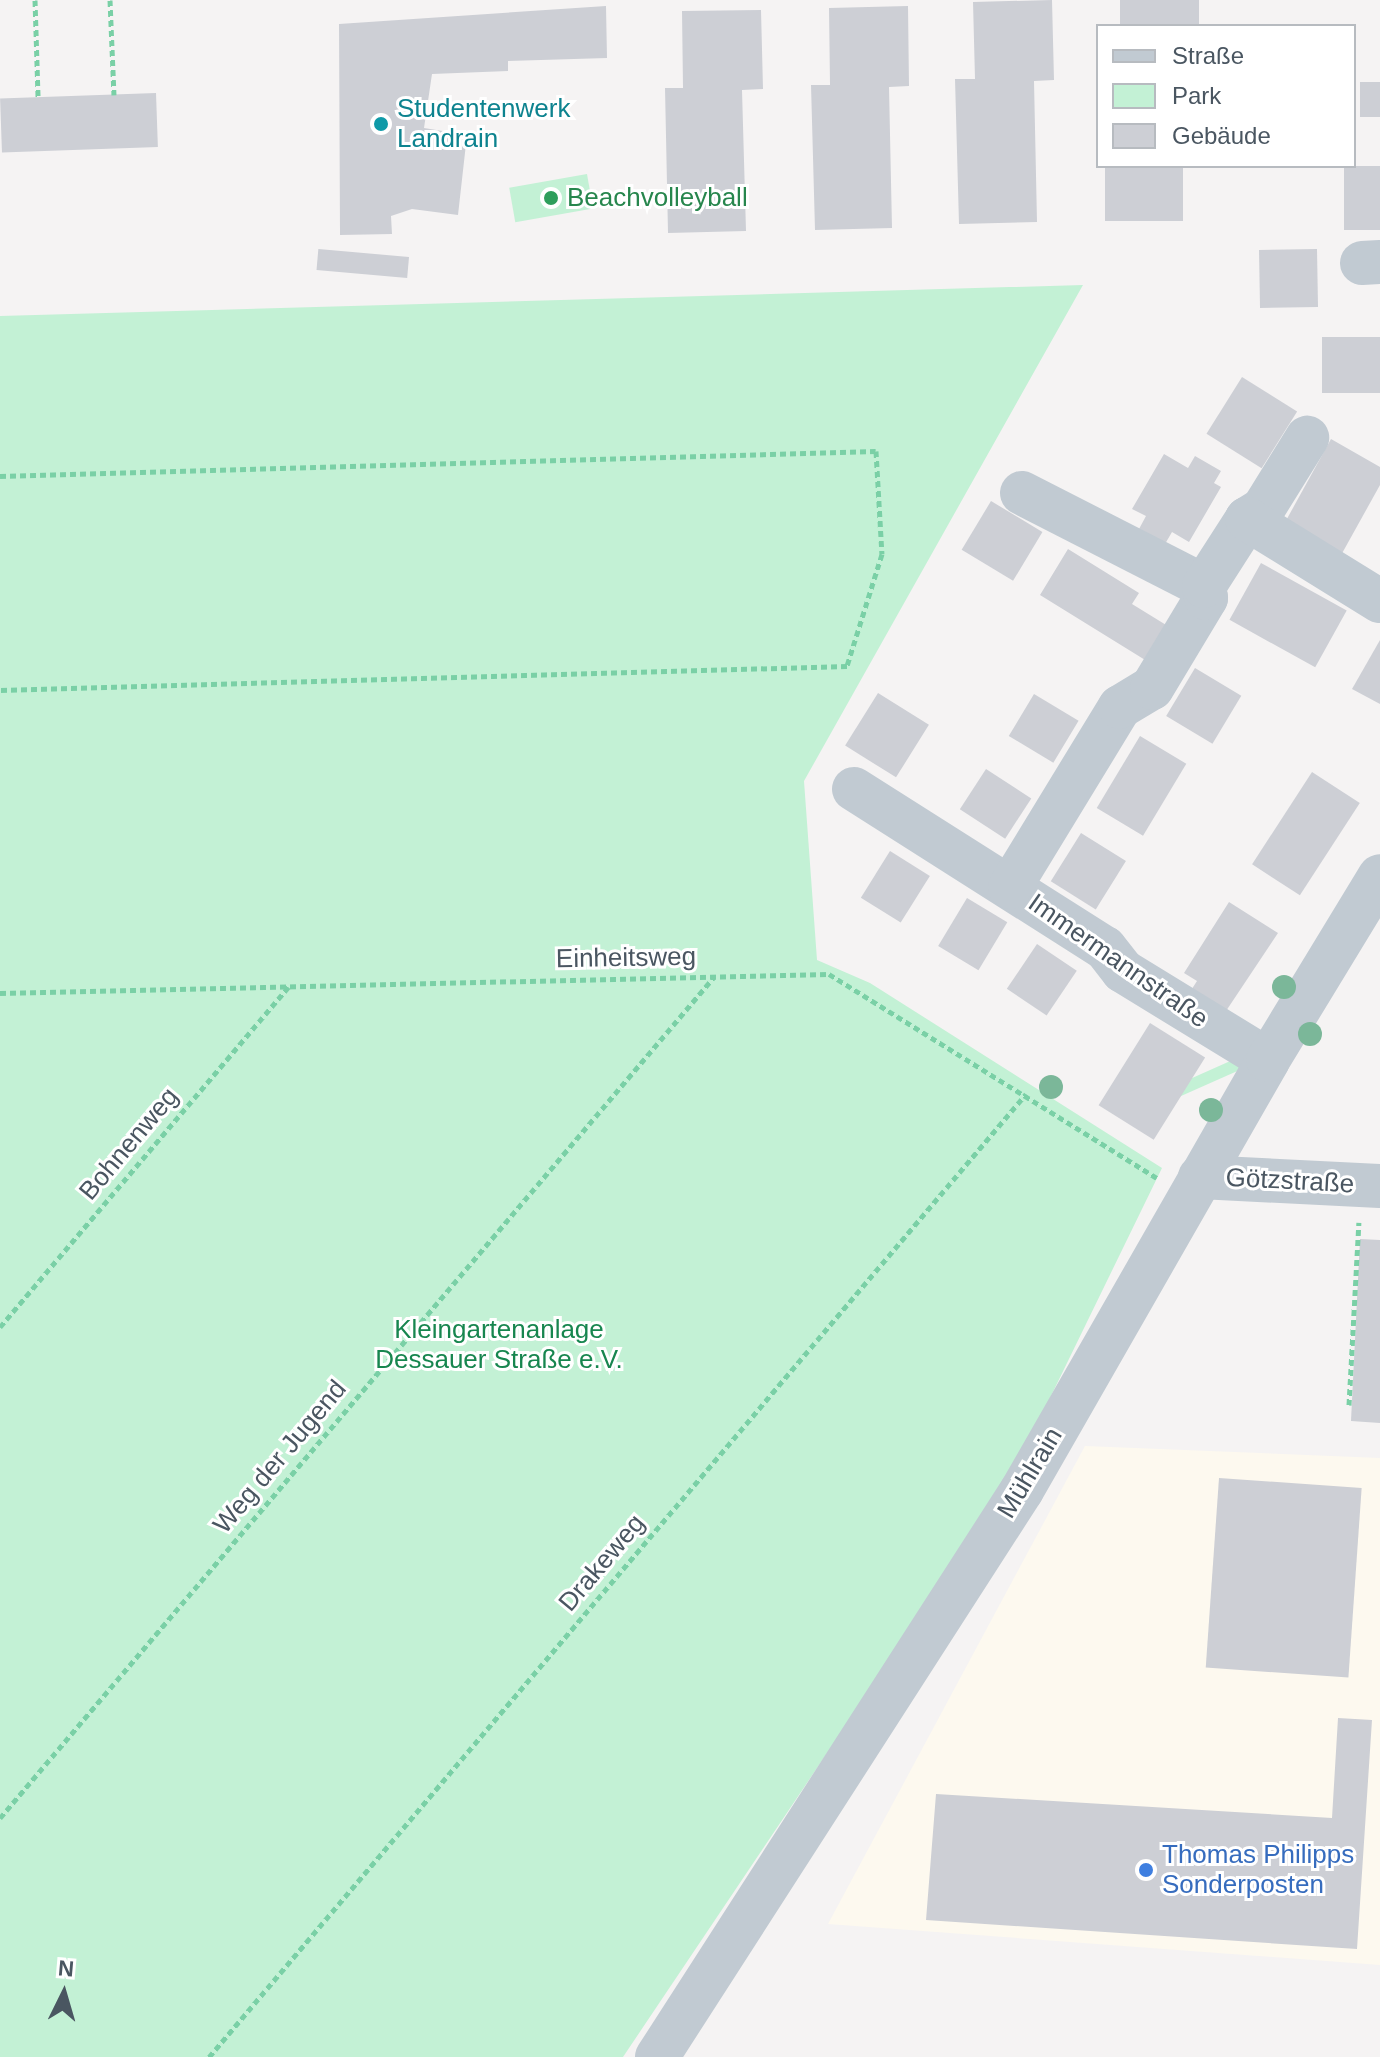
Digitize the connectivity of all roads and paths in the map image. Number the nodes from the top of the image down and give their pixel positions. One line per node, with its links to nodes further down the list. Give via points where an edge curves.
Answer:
1 (35, 0): 4 (path)
2 (110, 0): 3 (path)
3 (114, 95)
4 (38, 97)
5 (1307, 438): 8 (street, Immermannstraße, via 1263,509)
6 (0, 476): 11 (path, via 876,451 882,554 847,666)
7 (1022, 493): 9 (street)
8 (1247, 519): 9 (street, Immermannstraße); 10 (street)
9 (1204, 586): 14 (street, Immermannstraße, via 1206,598 1152,688 1120,707)
10 (1380, 601)
11 (0, 690)
12 (854, 789): 14 (street, Immermannstraße)
13 (1380, 876): 18 (street, Mühlrain)
14 (1010, 887): 18 (street, Immermannstraße, via 1105,948 1123,971)
15 (715, 976): 16 (path, Einheitsweg); 19 (path, Einheitsweg, via 829,974); 24 (path, Weg der Jugend)
16 (289, 986): 17 (path, Einheitsweg); 22 (path, Bohnenweg)
17 (0, 993)
18 (1268, 1060): 21 (street, Mühlrain)
19 (1026, 1094): 21 (path, Einheitsweg); 25 (path, Drakeweg)
20 (1371, 1186): 21 (street, Götzstraße); 23 (path)
21 (1194, 1187): 26 (street, Mühlrain, via 1022,1490)
22 (0, 1327)
23 (1349, 1405)
24 (0, 1818)
25 (209, 2057)
26 (657, 2057)

